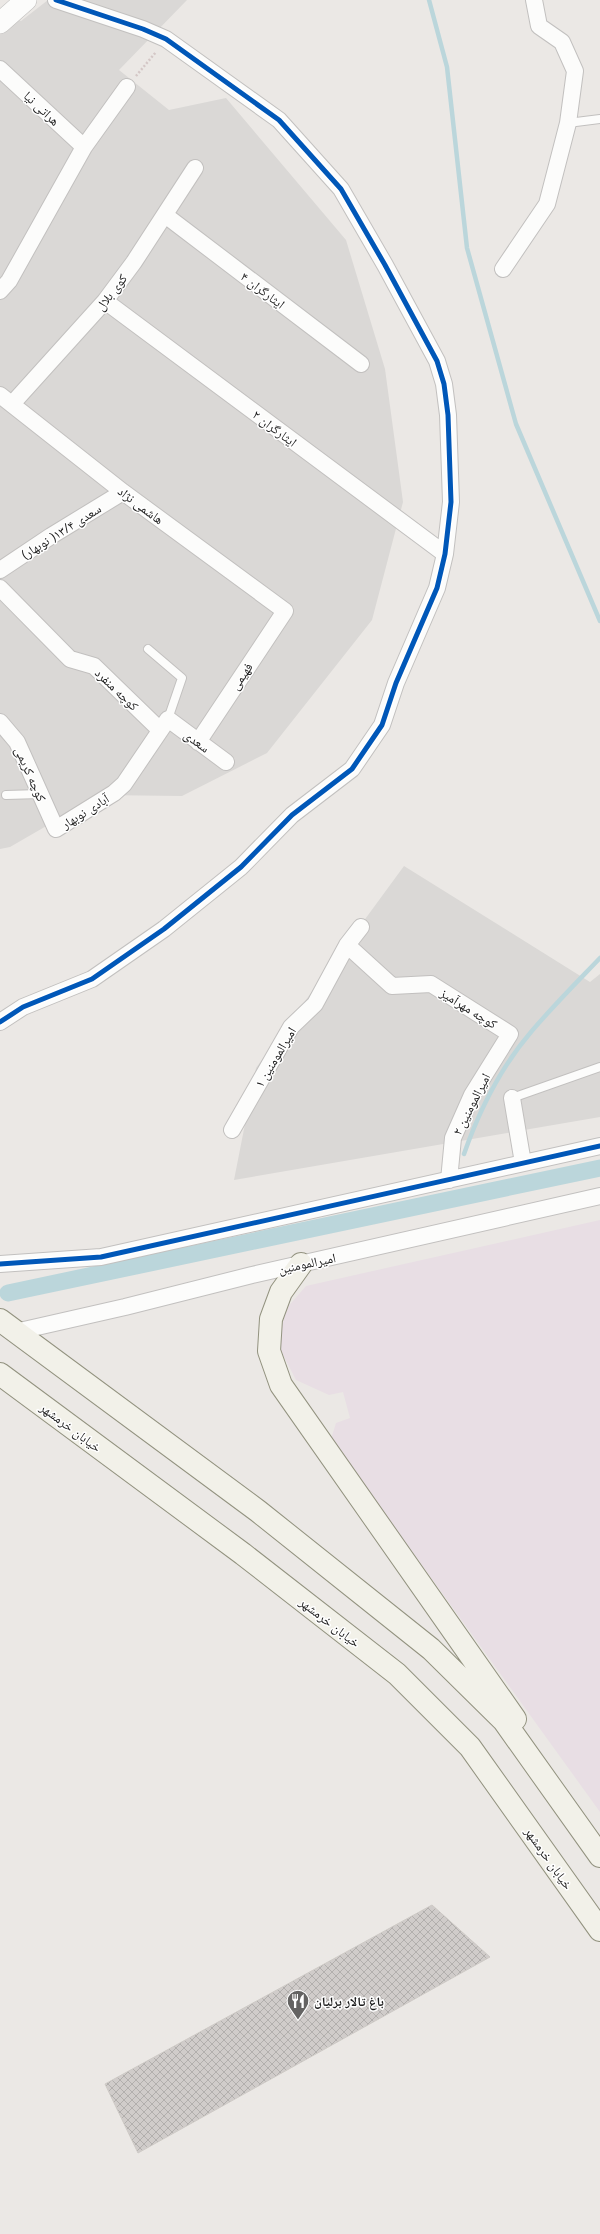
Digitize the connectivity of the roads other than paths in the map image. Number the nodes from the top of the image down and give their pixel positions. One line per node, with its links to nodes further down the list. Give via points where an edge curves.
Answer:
1 (26, 0): 4 (street)
2 (56, 0): 18 (street, via 166,39 279,120 341,189 437,361 444,384 448,415 451,502)
3 (534, 0): 8 (street, via 539,26 562,42 575,71)
4 (0, 22)
5 (0, 69): 9 (street, هراتی نیا)
6 (127, 87): 9 (street)
7 (600, 120): 8 (lane)
8 (568, 123): 12 (street, via 547,204)
9 (84, 147): 13 (street, via 9,281)
10 (195, 168): 11 (street, کوی بلال)
11 (165, 215): 14 (street, کوی بلال); 15 (street, ایثارگران ۴)
12 (504, 269)
13 (0, 291)
14 (105, 301): 16 (street, کوی بلال); 18 (street, ایثارگران ۲)
15 (361, 364)
16 (6, 399): 17 (street, هاشمی نژاد)
17 (123, 492): 19 (street, سعدی ۱۳/۴( نوبهار)); 21 (street, هاشمی نژاد)
18 (445, 554): 32 (street, via 437,588 396,683 382,725 352,769 292,815 241,867 146,942 92,979 23,1007)
19 (0, 570)
20 (0, 588): 24 (street, کوچه منفرد, via 70,659 94,666)
21 (285, 611): 25 (street, فهیمی)
22 (148, 649): 24 (lane, via 182,678)
23 (0, 722): 27 (street, کوچه کریمی, via 17,742)
24 (164, 725): 25 (street, سعدی); 29 (street, آبادی نوبهار, via 124,784)
25 (198, 742): 26 (street, سعدی)
26 (226, 762)
27 (40, 794): 28 (lane); 29 (street, کوچه کریمی)
28 (6, 795)
29 (56, 829)
30 (361, 927): 31 (street, امیرالمومنین ۱)
31 (347, 945): 33 (street, کوچه مهرآمیز, via 392,986 431,984); 36 (street, امیرالمومنین ۱, via 315,1004 291,1027)
32 (0, 1022)
33 (510, 1034): 39 (street, امیرالمومنین ۲, via 472,1095 453,1138)
34 (600, 1067): 35 (lane)
35 (512, 1098): 38 (street)
36 (232, 1130)
37 (600, 1146): 38 (street)
38 (523, 1163): 39 (street)
39 (449, 1180): 41 (street, via 101,1257)
40 (600, 1196): 42 (street, امیرالمومنین)
41 (0, 1264)
42 (301, 1264): 43 (street, امیرالمومنین); 45 (main road, via 281,1292 271,1319 269,1351 281,1385 510,1710)
43 (8, 1326): 45 (main road, via 258,1511 431,1648 504,1721)
44 (0, 1374): 47 (main road, خیابان خرمشهر, via 243,1554 397,1674 470,1747)
45 (552, 1789): 46 (main road)
46 (600, 1856)
47 (600, 1930)

